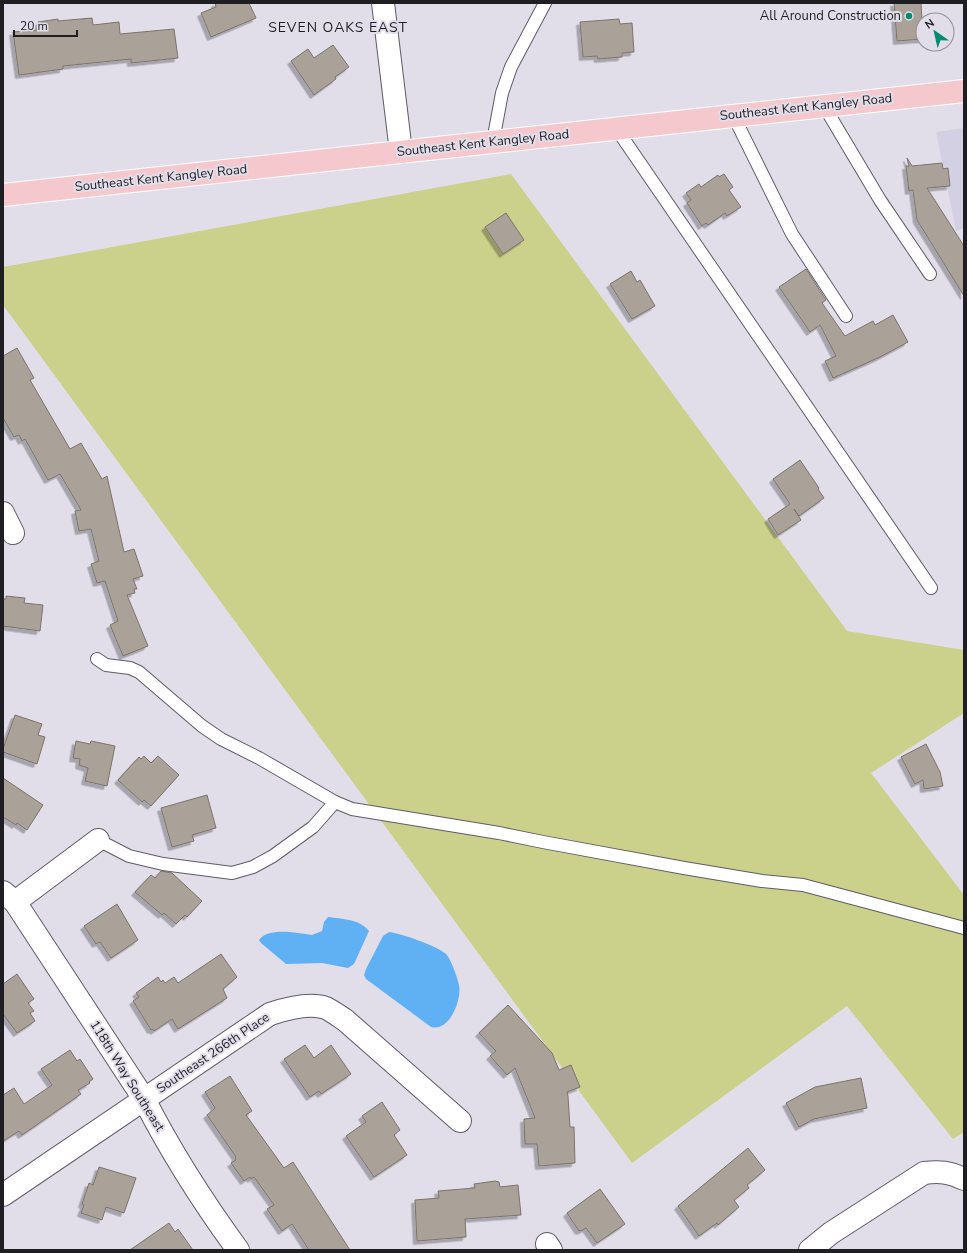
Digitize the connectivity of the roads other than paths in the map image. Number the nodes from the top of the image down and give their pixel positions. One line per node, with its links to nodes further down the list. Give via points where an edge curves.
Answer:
1 (383, 3): 8 (street)
2 (545, 3): 7 (lane, via 511,67 502,92)
3 (964, 91): 4 (main road, Southeast Kent Kangley Road)
4 (824, 106): 5 (main road, Southeast Kent Kangley Road); 10 (lane, via 876,193)
5 (733, 115): 6 (main road, Southeast Kent Kangley Road); 11 (lane, via 792,234)
6 (616, 128): 7 (main road, Southeast Kent Kangley Road); 14 (lane)
7 (493, 141): 8 (main road, Southeast Kent Kangley Road)
8 (401, 152): 9 (main road, Southeast Kent Kangley Road)
9 (3, 195)
10 (930, 274)
11 (846, 316)
12 (3, 513): 13 (street)
13 (13, 533)
14 (931, 588)
15 (97, 659): 16 (lane, via 106,665 130,668 139,672 202,726)
16 (335, 802): 17 (lane, via 313,827 273,856 253,867 232,873 163,864 129,856); 19 (lane, via 352,809 499,833 707,872 803,885)
17 (98, 840): 18 (street)
18 (9, 897): 20 (street, 118th Way Southeast)
19 (964, 928)
20 (144, 1100): 21 (street, Southeast 266th Place, via 270,1014 285,1008 305,1006 325,1008 345,1020); 23 (street, Southeast 266th Place); 24 (street, 118th Way Southeast, via 210,1213)
21 (460, 1121)
22 (957, 1176): 25 (street, via 937,1171 924,1173 831,1233)
23 (3, 1195)
24 (238, 1250)
25 (810, 1250)

